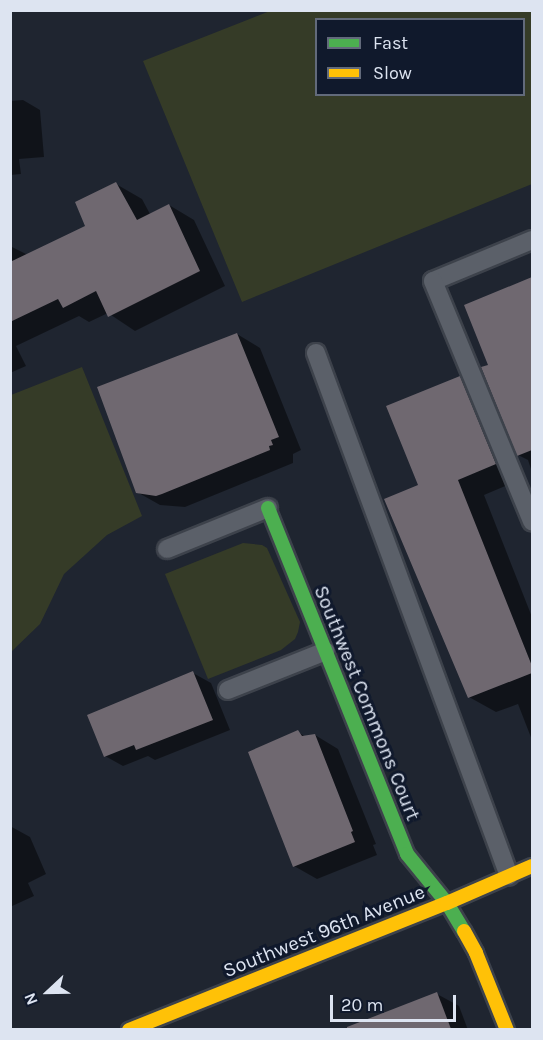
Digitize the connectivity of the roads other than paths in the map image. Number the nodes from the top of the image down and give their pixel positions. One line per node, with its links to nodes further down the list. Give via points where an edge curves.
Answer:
1 (532, 240): 4 (lane, via 433,281)
2 (316, 353): 9 (lane)
3 (267, 508): 5 (lane); 6 (street, Southwest Commons Court)
4 (532, 520)
5 (167, 549)
6 (326, 651): 7 (lane); 10 (street, Southwest Commons Court, via 407,854)
7 (228, 690)
8 (532, 866): 9 (street, Southwest 96th Avenue)
9 (509, 876): 10 (street, Southwest 96th Avenue)
10 (447, 903): 11 (street, Southwest 96th Avenue); 12 (street, Southwest Commons Court, via 476,953)
11 (129, 1029)
12 (507, 1029)

